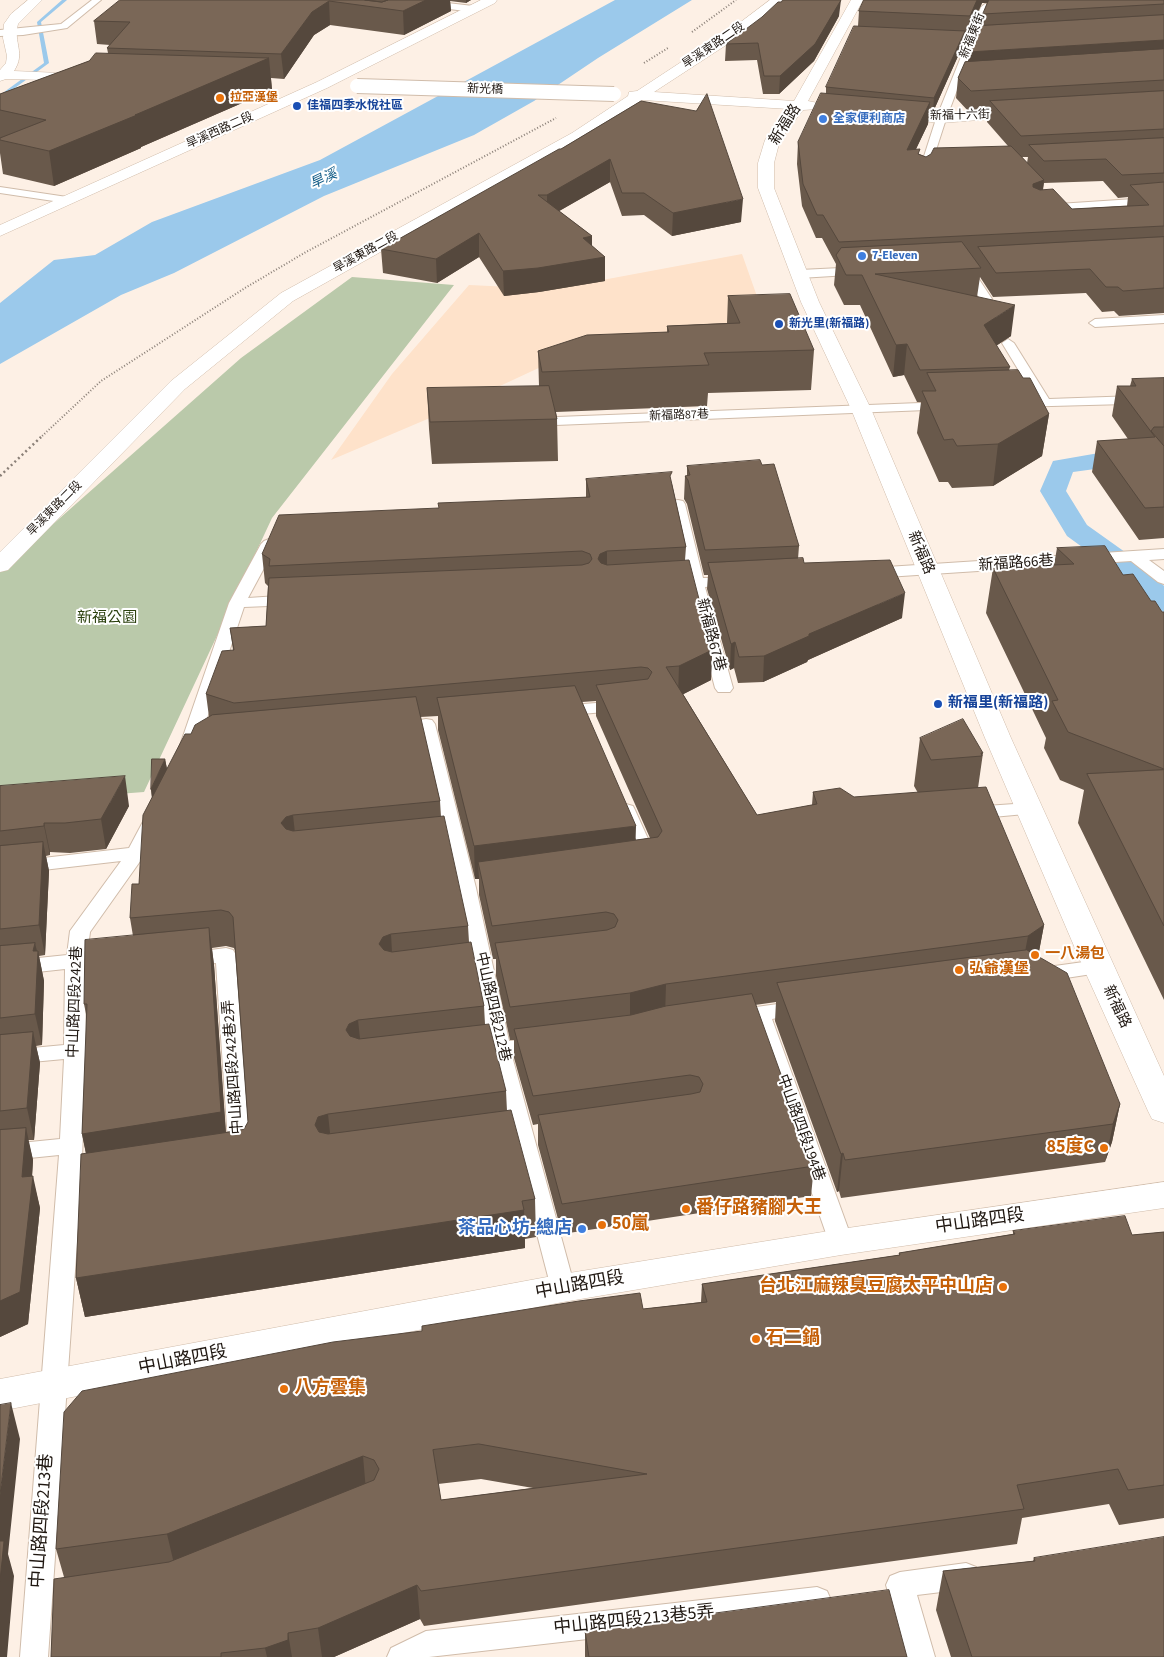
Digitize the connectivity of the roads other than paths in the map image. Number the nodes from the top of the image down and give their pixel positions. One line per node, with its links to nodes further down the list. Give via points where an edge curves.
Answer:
1 (36, 0): 12 (street, via 17,16)
2 (97, 0): 12 (lane, via 64,26)
3 (402, 0): 7 (lane)
4 (491, 0): 11 (street, 旱溪西路二段)
5 (778, 0): 19 (street, 旱溪東路二段, via 735,33)
6 (857, 0): 20 (street, 新福路, via 843,34)
7 (422, 1): 10 (lane); 11 (lane)
8 (985, 3): 9 (lane, 新福東街); 14 (lane, 新福東街)
9 (1024, 4)
10 (406, 10)
11 (473, 10): 18 (street, 旱溪西路二段)
12 (4, 33): 15 (street, via 15,54)
13 (990, 39): 14 (street)
14 (966, 40): 24 (lane, 新福東街, via 961,77)
15 (3, 76): 16 (street)
16 (96, 78)
17 (292, 84): 18 (street, 新光橋)
18 (322, 85): 19 (street, 新光橋, bridge); 27 (street, 旱溪西路二段)
19 (637, 95): 20 (street); 48 (street, 旱溪東路二段, via 577,136 287,297 178,385)
20 (799, 105): 21 (street); 33 (street, 新福路, via 773,140 766,163 766,188)
21 (827, 108)
22 (874, 112): 24 (street, 新福十六街)
23 (1039, 113): 24 (street, 新福十六街)
24 (941, 118): 25 (lane, 新福東街)
25 (923, 175)
26 (0, 190): 27 (lane)
27 (67, 200): 30 (street, 旱溪西路二段)
28 (1164, 200): 29 (lane)
29 (1037, 208)
30 (0, 231)
31 (964, 266): 34 (lane)
32 (877, 270): 33 (lane)
33 (800, 274): 42 (street, 新福路)
34 (986, 300)
35 (1164, 319): 36 (lane)
36 (1096, 324)
37 (1008, 343): 39 (lane)
38 (1164, 399): 39 (lane)
39 (1045, 403): 40 (lane)
40 (1006, 404)
41 (958, 406): 42 (lane, 新福路87巷)
42 (861, 409): 43 (lane, 新福路87巷); 49 (street, 新福路)
43 (517, 422)
44 (678, 504): 53 (lane, 新福路67巷)
45 (269, 544): 56 (lane)
46 (1164, 554): 47 (lane, 新福路66巷)
47 (1135, 556): 49 (lane, 新福路66巷); 51 (lane)
48 (0, 564)
49 (928, 570): 50 (lane); 66 (street, 新福路)
50 (860, 574)
51 (1164, 579)
52 (754, 580): 53 (lane, 新福路67巷)
53 (696, 583): 54 (lane, 新福路67巷); 57 (lane, 新福路67巷)
54 (656, 585)
55 (306, 600): 56 (lane)
56 (237, 603): 63 (lane)
57 (724, 688)
58 (641, 704): 59 (lane)
59 (582, 709): 60 (lane); 62 (lane)
60 (543, 713)
61 (426, 724): 80 (lane, 中山路四段212巷, via 445,844 475,887 483,970)
62 (590, 727)
63 (193, 750)
64 (618, 791): 69 (lane, via 649,864)
65 (161, 803): 68 (lane, 中山路四段242巷)
66 (1029, 809): 67 (lane); 73 (street, 新福路)
67 (949, 814)
68 (136, 853): 70 (lane); 72 (lane, 中山路四段242巷, via 80,932)
69 (630, 866)
70 (0, 869)
71 (169, 960): 87 (lane, 中山路四段242巷2弄, via 226,955 240,1159)
72 (82, 966): 74 (lane); 81 (lane, 中山路四段242巷)
73 (1098, 967): 75 (lane); 84 (street, 新福路)
74 (0, 969)
75 (1020, 977)
76 (817, 1005): 77 (lane)
77 (759, 1013): 78 (lane); 89 (lane, 中山路四段194巷)
78 (712, 1020)
79 (556, 1043): 80 (lane)
80 (500, 1050): 82 (lane); 90 (lane, 中山路四段212巷)
81 (75, 1051): 83 (lane); 85 (lane, 中山路四段242巷)
82 (451, 1056)
83 (0, 1058)
84 (1164, 1111)
85 (70, 1146): 86 (lane); 91 (lane, 中山路四段242巷, via 79,1183)
86 (0, 1154)
87 (222, 1162)
88 (1164, 1195): 89 (street, 中山路四段)
89 (841, 1242): 90 (street, 中山路四段)
90 (564, 1288): 91 (street, 中山路四段)
91 (52, 1386): 92 (street, 中山路四段); 96 (lane, 中山路四段213巷)
92 (0, 1394)
93 (988, 1572): 100 (lane, via 900,1585)
94 (65, 1598): 96 (lane)
95 (840, 1598): 97 (lane, 中山路四段213巷5弄)
96 (37, 1602): 98 (lane, 中山路四段213巷)
97 (430, 1651): 99 (lane, 中山路四段213巷5弄)
98 (34, 1657)
99 (401, 1657)
100 (922, 1657)

